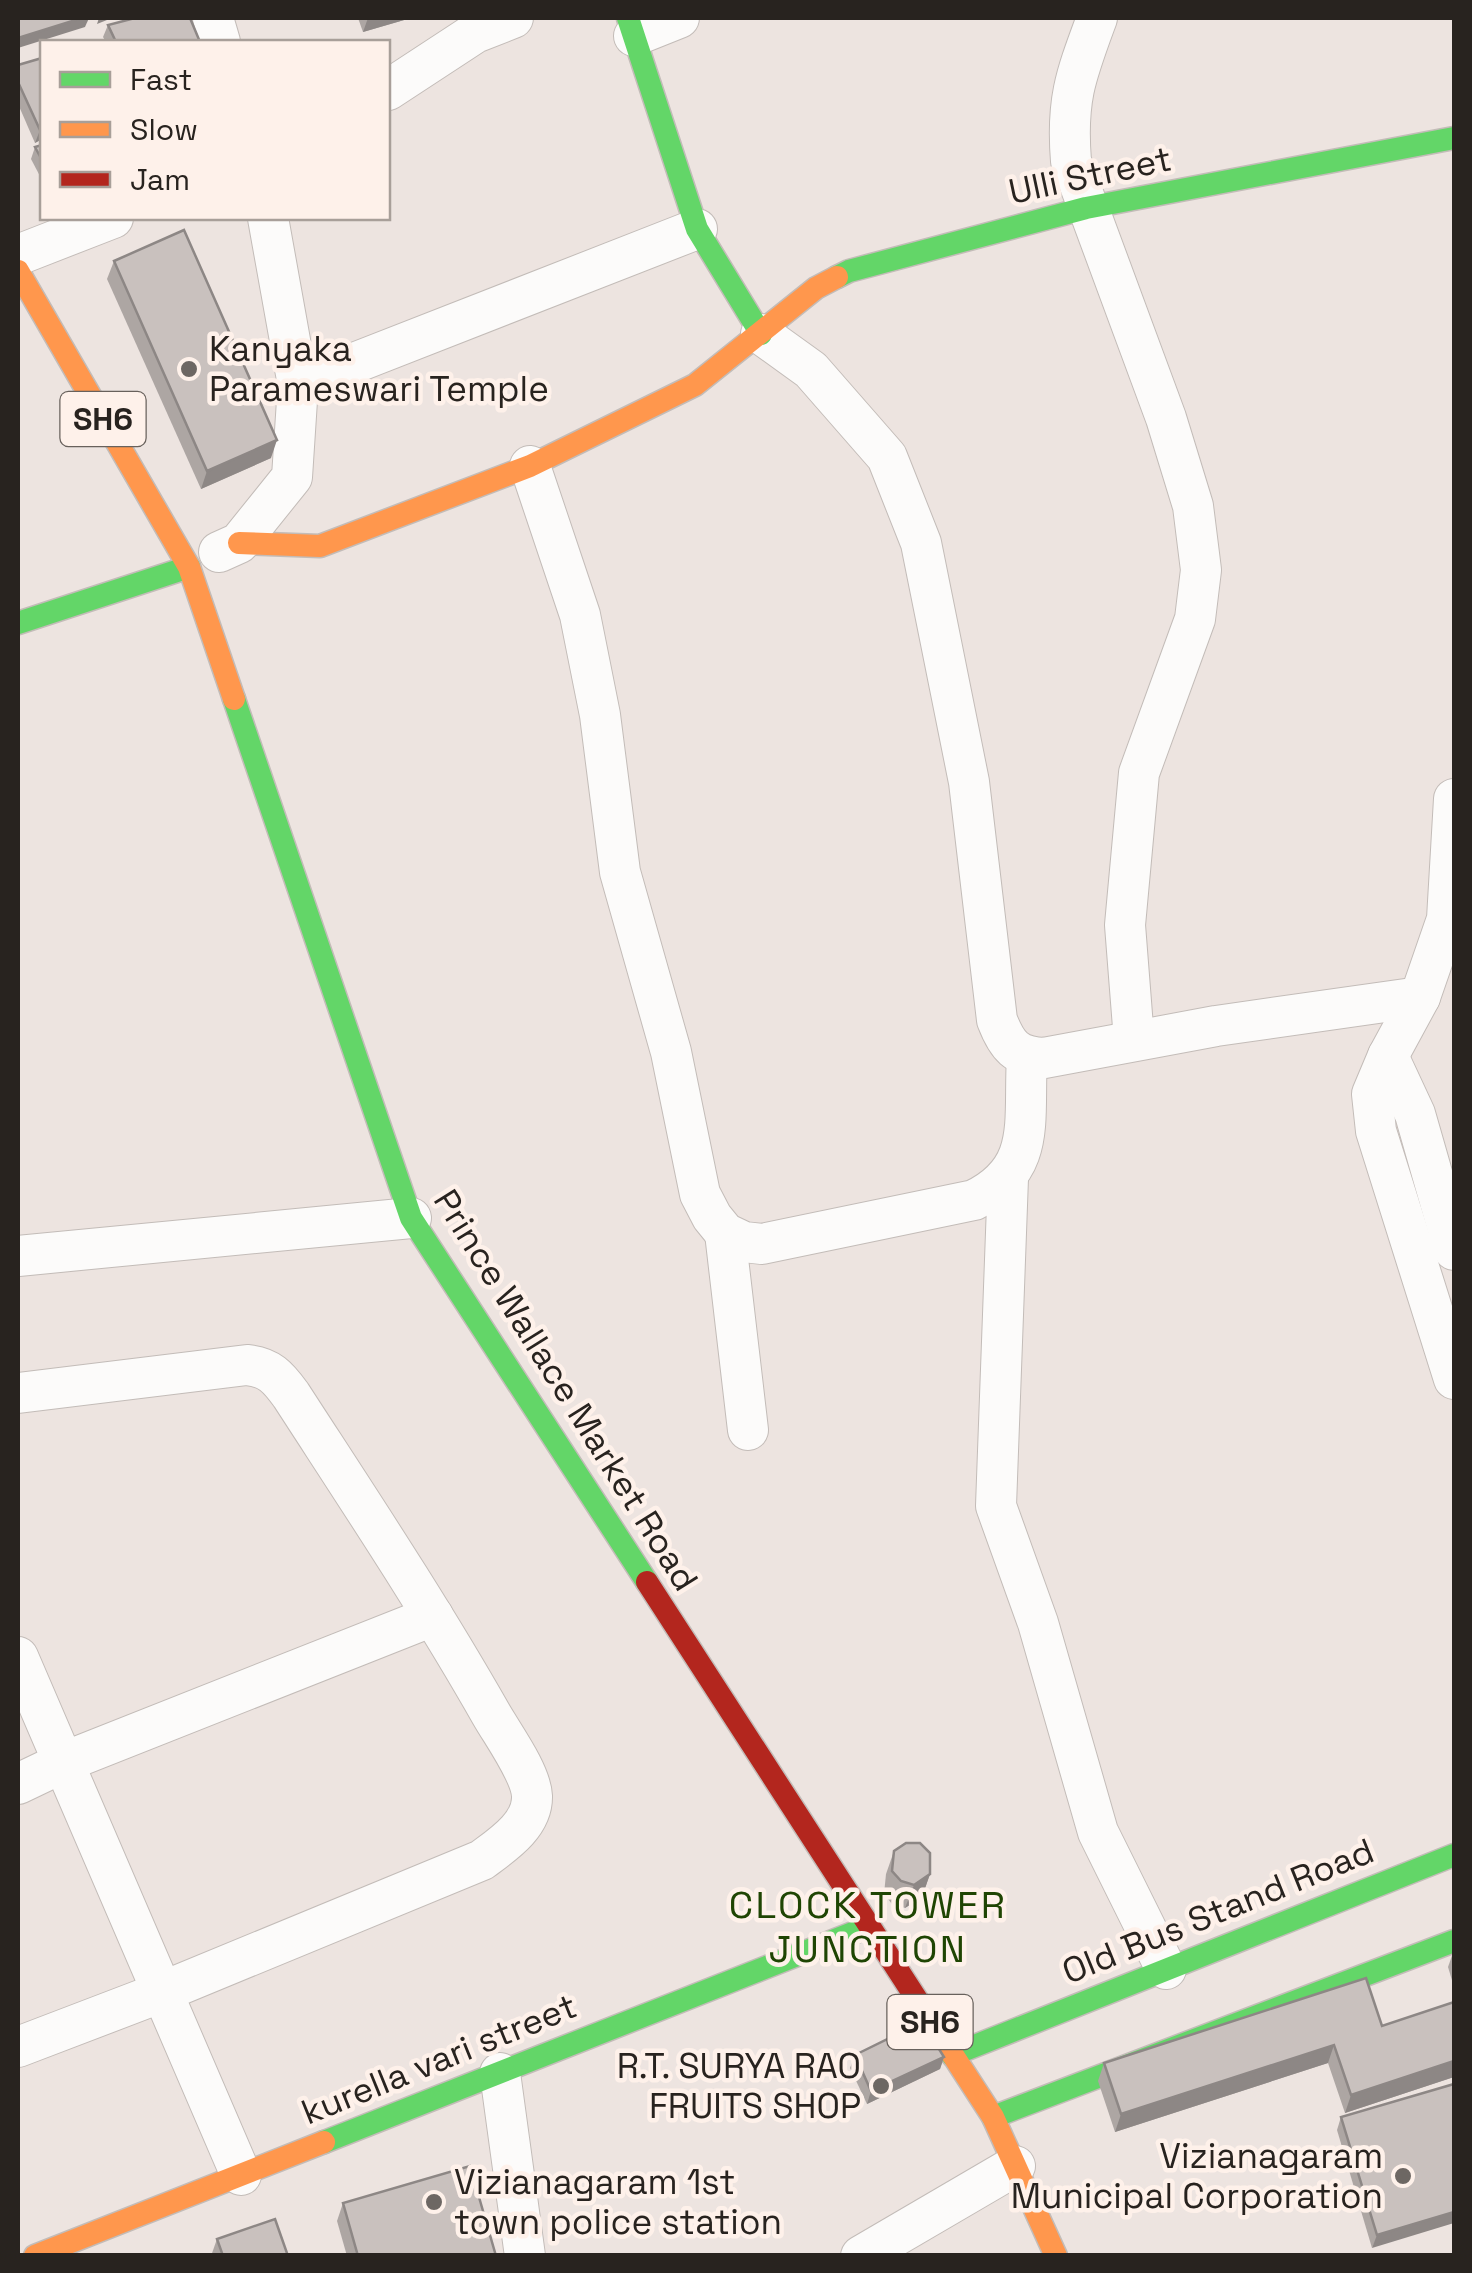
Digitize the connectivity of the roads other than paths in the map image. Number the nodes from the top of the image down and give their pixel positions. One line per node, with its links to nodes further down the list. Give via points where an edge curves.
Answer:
1 (513, 18): 5 (street, via 475,33)
2 (680, 18): 4 (street)
3 (1097, 18): 7 (street, via 1068,120 1071,161)
4 (631, 27): 10 (main road)
5 (390, 89)
6 (1454, 138): 7 (main road, Ulli Street)
7 (1086, 208): 13 (main road, Ulli Street, via 849,271 816,288); 21 (street, via 1166,418 1193,506 1201,570 1195,619 1139,773 1125,925)
8 (108, 220): 11 (street)
9 (268, 220): 14 (street)
10 (697, 229): 13 (main road); 14 (street)
11 (18, 255)
12 (18, 271): 17 (main road, SH6)
13 (761, 334): 15 (main road, Ulli Street, via 695,385); 23 (street, via 812,370 888,457 921,543 969,782 997,1020 1005,1042)
14 (298, 385): 16 (street, via 292,477)
15 (530, 466): 16 (main road, Ulli Street, via 320,546); 26 (street, via 580,614 620,872 671,1052 700,1194)
16 (239, 543): 17 (street)
17 (189, 567): 18 (main road); 25 (main road, Prince Wallace Market Road)
18 (18, 624)
19 (1454, 799): 20 (street, via 1447,919)
20 (1420, 997): 21 (street); 22 (street)
21 (1134, 1040): 23 (street)
22 (1388, 1056): 27 (street, via 1416,1114); 29 (street, via 1372,1094 1376,1131)
23 (1027, 1057): 24 (street, via 1021,1152)
24 (1008, 1178): 26 (street, via 974,1200 762,1244); 39 (street, via 996,1506 1038,1623 1098,1832)
25 (411, 1218): 28 (street); 37 (main road, Prince Wallace Market Road)
26 (725, 1233): 31 (street)
27 (1454, 1250)
28 (18, 1256)
29 (1454, 1379)
30 (18, 1393): 32 (street, via 262,1366 291,1394)
31 (748, 1430)
32 (434, 1616): 34 (street); 40 (street, via 520,1764 532,1795 528,1816 482,1860)
33 (18, 1657): 34 (street)
34 (64, 1762): 35 (street); 40 (street)
35 (18, 1784)
36 (1454, 1854): 39 (main road, Old Bus Stand Road)
37 (868, 1927): 42 (main road, SH6); 43 (main road, kurella vari street)
38 (1454, 1941): 44 (main road)
39 (1166, 1969): 42 (main road, Old Bus Stand Road)
40 (162, 1992): 41 (street); 46 (street)
41 (18, 2047)
42 (952, 2055): 44 (main road, SH6)
43 (500, 2073): 46 (main road, kurella vari street); 48 (street)
44 (993, 2117): 45 (main road)
45 (1016, 2166): 49 (street); 50 (main road)
46 (240, 2175): 47 (main road, kurella vari street)
47 (35, 2256)
48 (525, 2256)
49 (862, 2256)
50 (1056, 2256)

